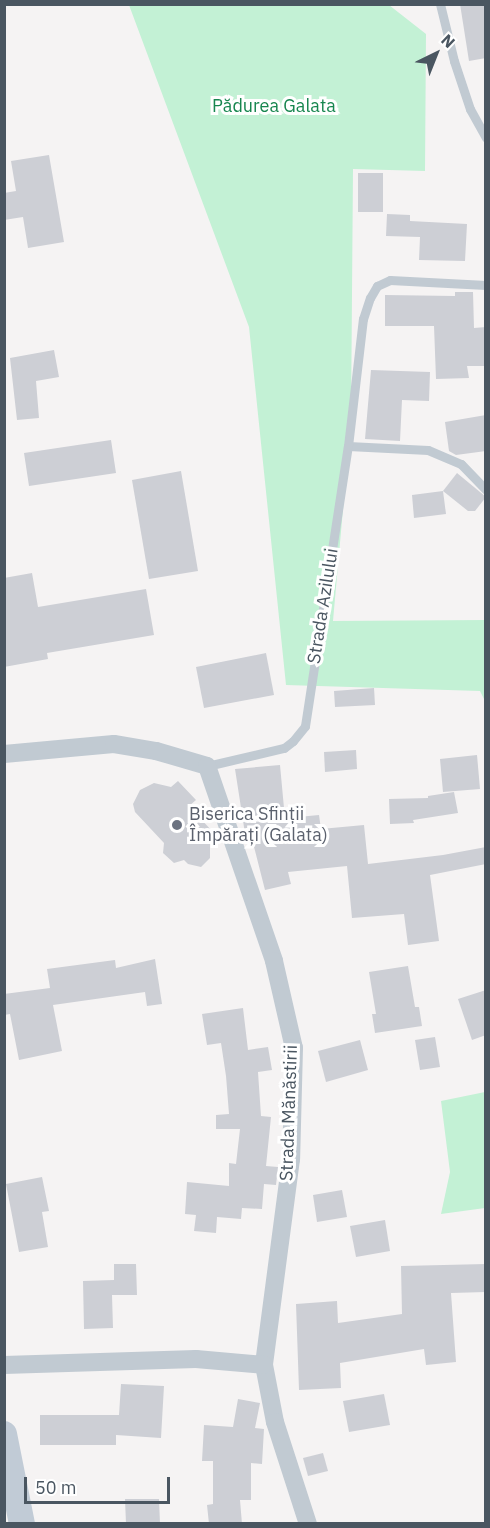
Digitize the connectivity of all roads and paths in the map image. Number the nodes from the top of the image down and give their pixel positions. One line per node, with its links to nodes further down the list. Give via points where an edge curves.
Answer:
1 (440, 4): 2 (lane, via 470,109)
2 (486, 138)
3 (486, 285): 4 (lane, Strada Azilului, via 390,280 377,286 363,319)
4 (348, 446): 5 (lane, via 428,450 461,464); 7 (lane, Strada Azilului, via 304,726 284,748)
5 (486, 490)
6 (4, 754): 7 (street, Strada Azilului, via 114,744)
7 (207, 766): 9 (street, Strada Mănăstirii, via 274,961 294,1048 291,1159)
8 (4, 1365): 9 (street, via 196,1359)
9 (264, 1365): 12 (street, Strada Mănăstirii, via 274,1422)
10 (4, 1434): 11 (main road)
11 (22, 1524)
12 (308, 1524)

